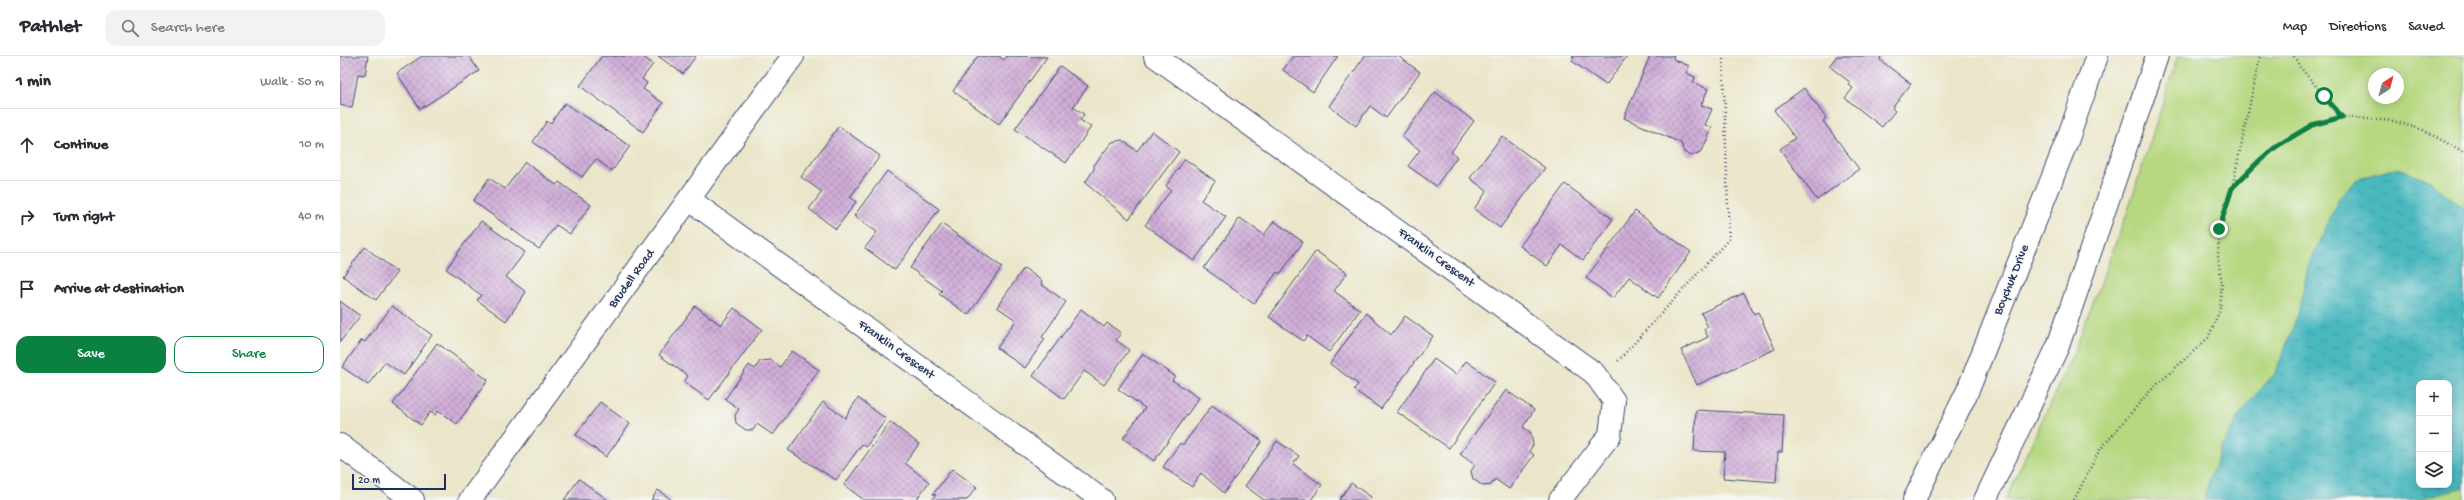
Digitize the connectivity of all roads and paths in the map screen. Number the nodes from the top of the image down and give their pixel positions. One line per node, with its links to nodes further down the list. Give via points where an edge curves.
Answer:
1 (793, 56): 11 (street, Brudell Road)
2 (1155, 56): 17 (street, Franklin Crescent, via 1594,372 1614,401 1610,435)
3 (1723, 56): 12 (path, via 1729,239)
4 (2097, 56): 18 (street, Boychuk Drive, via 2067,141 1968,390)
5 (2157, 56): 19 (street, via 2058,346)
6 (2260, 56): 10 (path)
7 (2294, 56): 8 (path, via 2300,67)
8 (2342, 117): 9 (path, via 2392,120 2423,130); 10 (path, via 2312,125 2277,146)
9 (2464, 152)
10 (2232, 188): 20 (path, via 2219,229 2218,259 2222,282 2220,310 2208,338 2148,394 2099,451)
11 (690, 200): 15 (street, Brudell Road); 16 (street, Franklin Crescent)
12 (1632, 346)
13 (340, 445): 14 (street)
14 (413, 500)
15 (470, 500)
16 (1102, 500)
17 (1560, 500)
18 (1914, 500)
19 (1986, 500)
20 (2074, 500)

